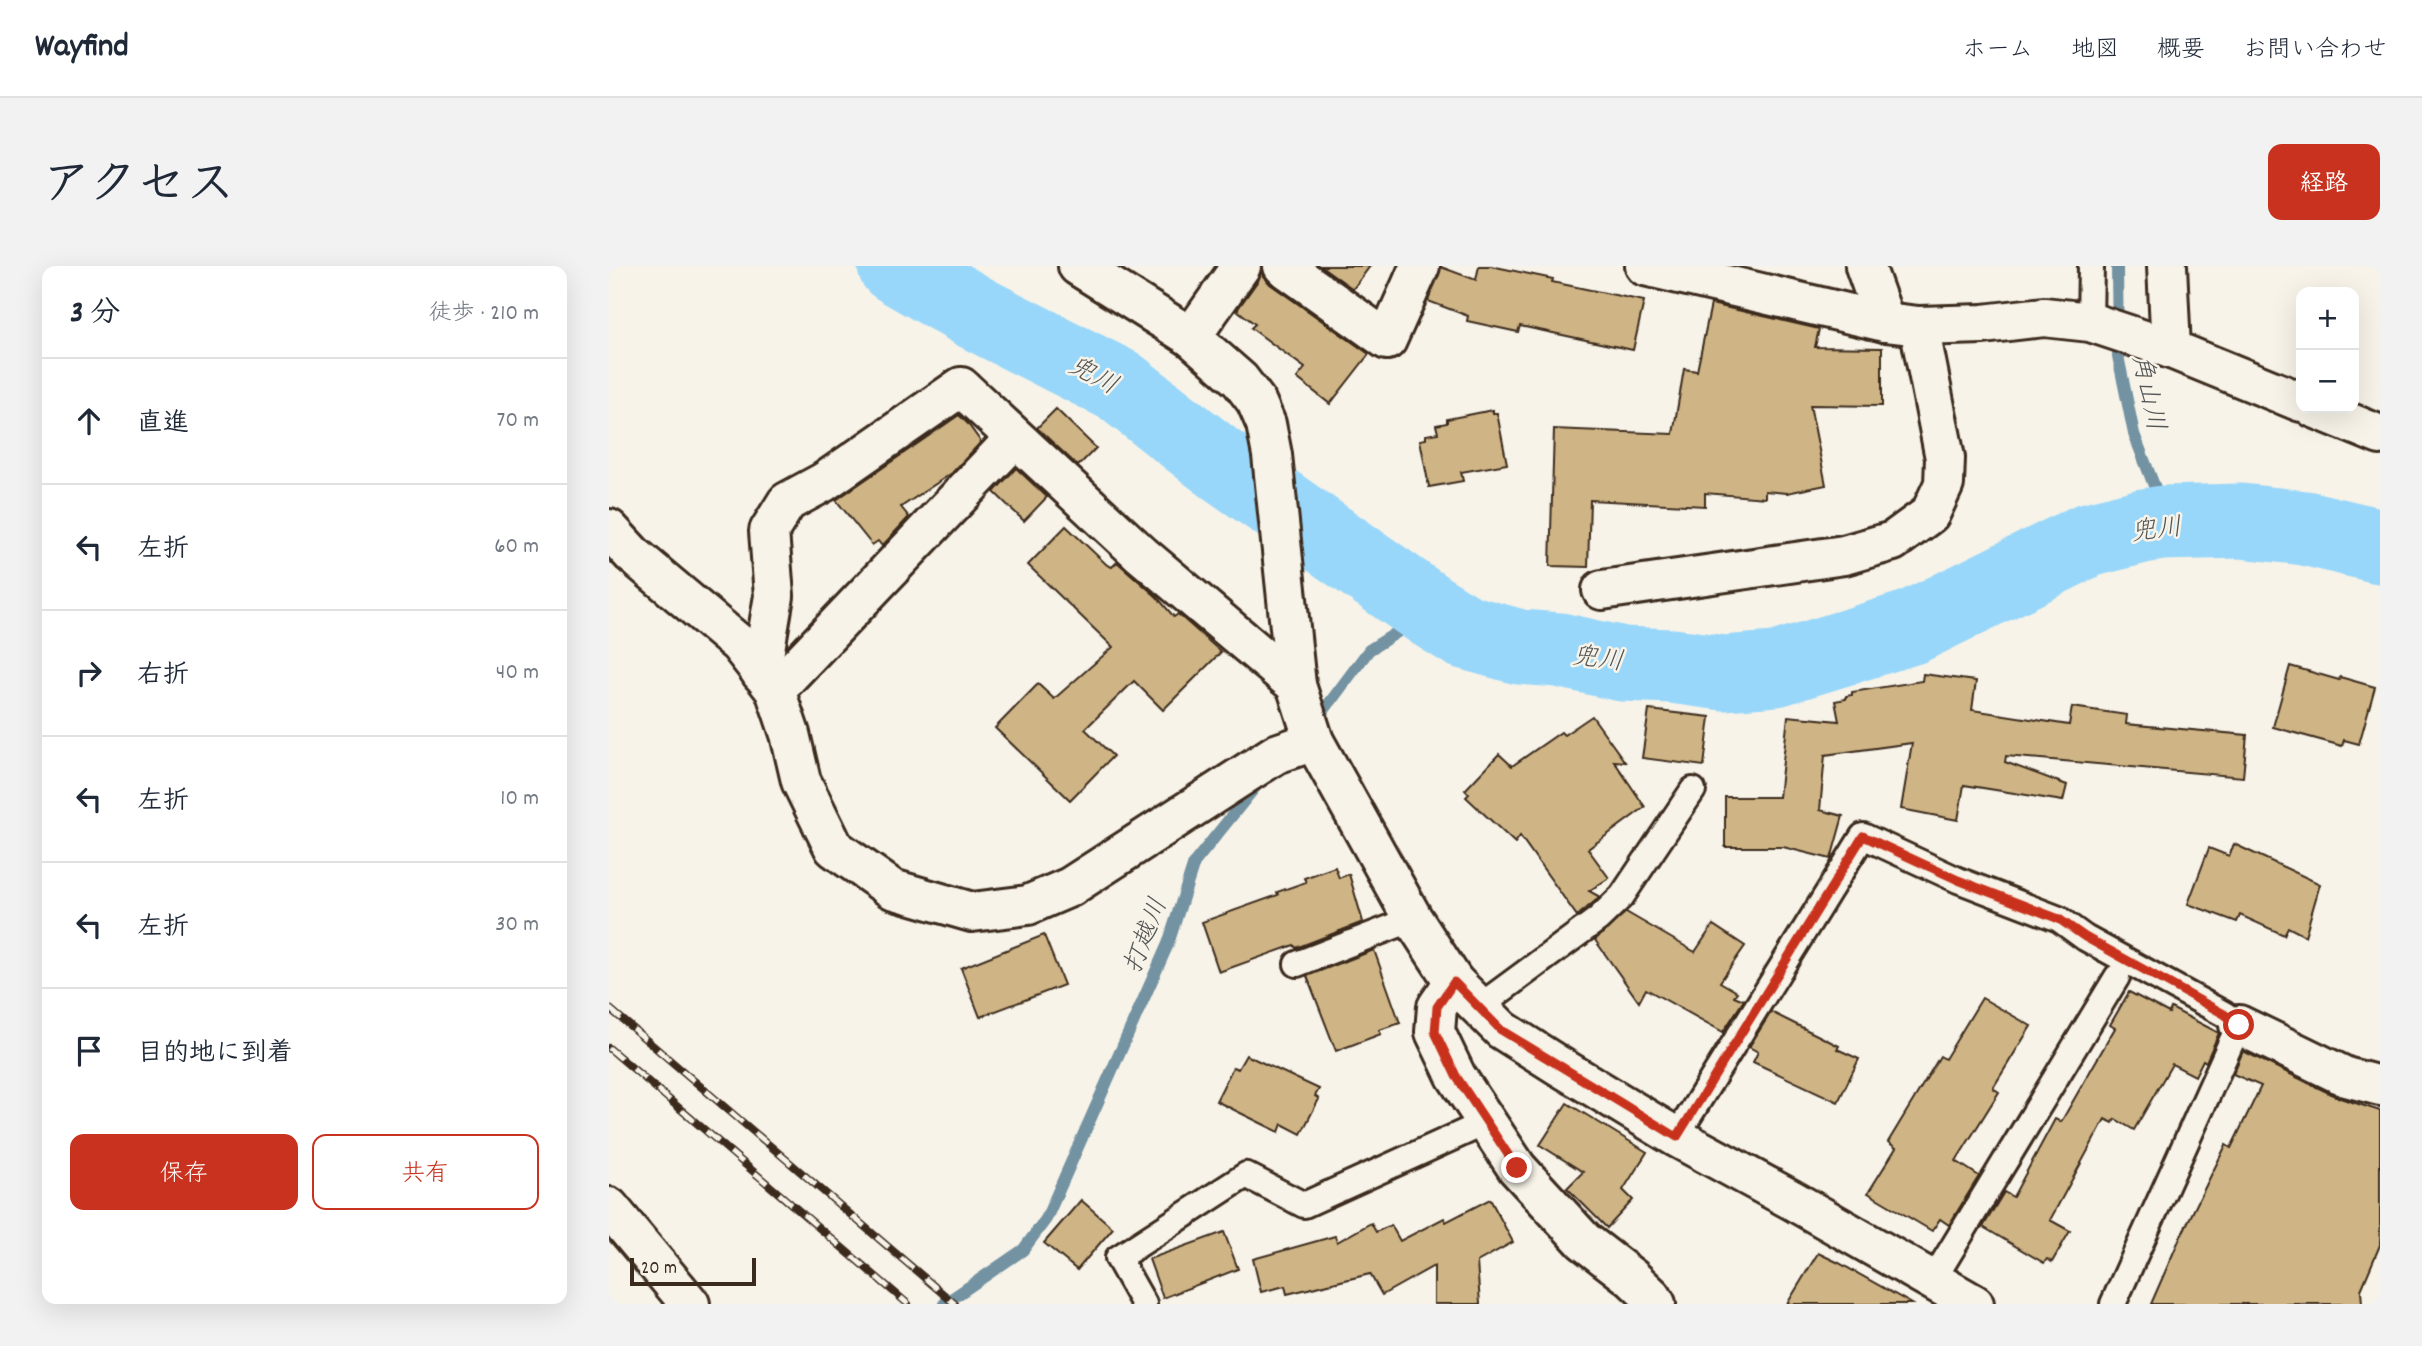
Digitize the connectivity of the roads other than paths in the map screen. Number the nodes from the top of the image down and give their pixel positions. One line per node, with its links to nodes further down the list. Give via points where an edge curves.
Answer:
1 (1078, 266): 11 (main road)
2 (1241, 266): 11 (main road)
3 (1283, 266): 4 (main road, via 1387,340)
4 (1420, 266)
5 (1645, 266): 10 (main road)
6 (1865, 266): 10 (main road)
7 (2091, 266): 9 (lane)
8 (2167, 266): 12 (main road)
9 (2089, 322): 10 (main road, via 2044,317 1983,324); 12 (main road)
10 (1902, 324): 18 (main road, via 1945,458 1944,484 1930,514 1893,541 1844,555)
11 (1191, 337): 20 (main road, via 1240,380 1266,424)
12 (2171, 349): 13 (main road)
13 (2296, 400)
14 (2326, 413): 15 (main road)
15 (2380, 435)
16 (1015, 438): 19 (main road); 19 (main road, via 961,387 824,482 787,502 769,531 774,596); 20 (main road, via 1142,555)
17 (609, 529): 19 (main road, via 739,644)
18 (1602, 590)
19 (768, 681): 21 (main road, via 790,734 801,781 834,848 892,890 972,912 1028,905 1070,887 1276,754)
20 (1296, 685): 21 (main road)
21 (1314, 741): 23 (main road)
22 (1693, 790): 26 (lane, via 1622,896 1598,919)
23 (1413, 919): 24 (lane); 26 (main road)
24 (1297, 964)
25 (2117, 977): 32 (lane)
26 (1467, 994): 29 (main road, via 1437,1007 1435,1032 1456,1076); 30 (main road, via 1501,1030)
27 (2239, 1025): 28 (main road, via 2346,1077); 30 (lane, via 2059,919 1863,836); 37 (lane)
28 (2380, 1086)
29 (1487, 1122): 34 (lane, via 1304,1205 1246,1175 1118,1258); 35 (main road, via 1517,1168 1584,1241)
30 (1677, 1137): 32 (main road)
31 (614, 1221): 33 (main road)
32 (1933, 1280): 36 (main road)
33 (690, 1304)
34 (1145, 1304)
35 (1657, 1304)
36 (1974, 1304)
37 (2113, 1304)

